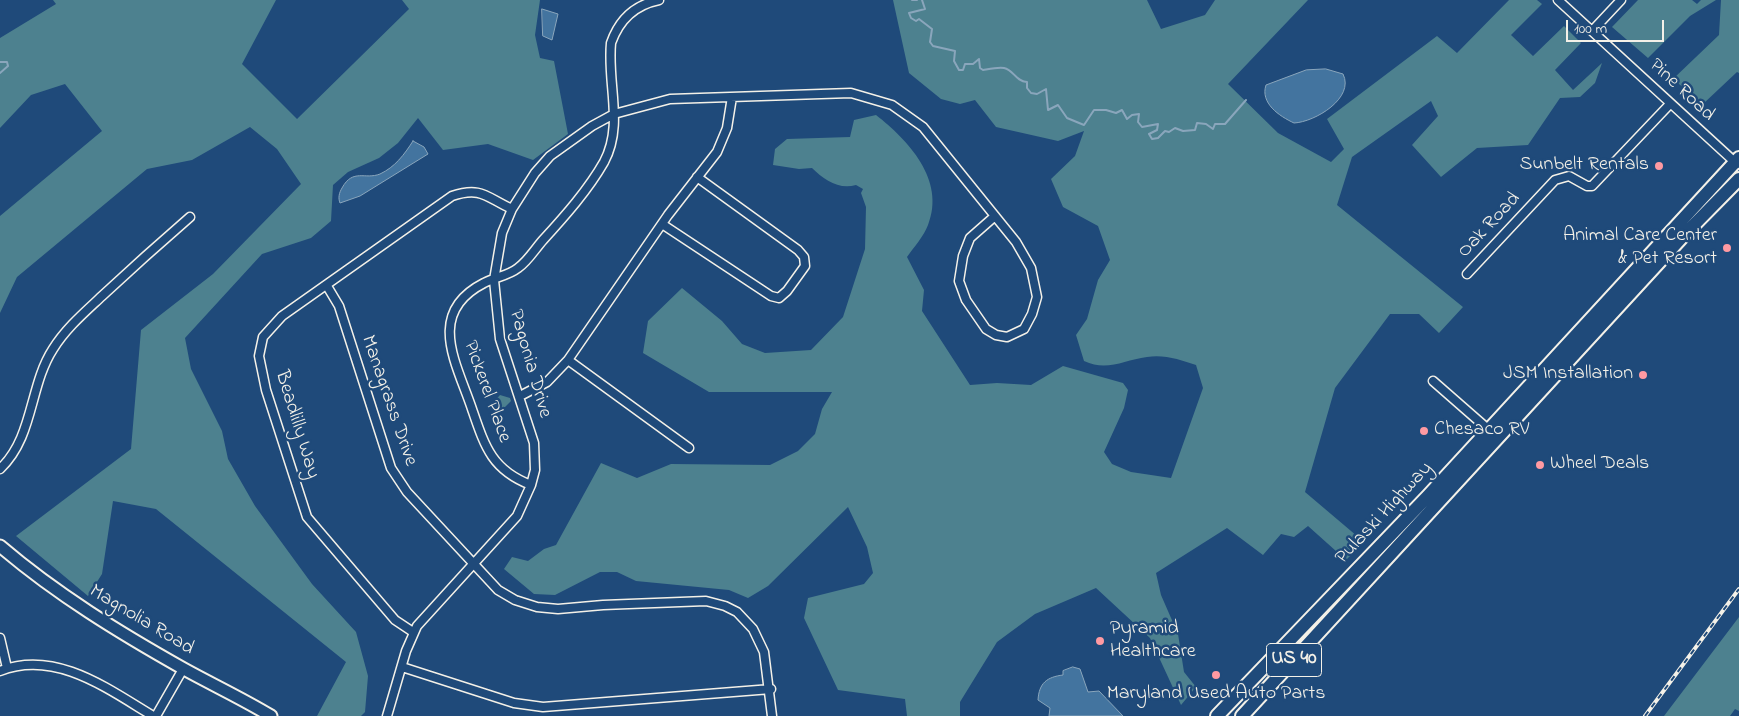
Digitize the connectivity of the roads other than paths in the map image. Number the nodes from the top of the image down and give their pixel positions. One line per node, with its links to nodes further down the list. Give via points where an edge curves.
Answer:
1 (659, 0): 7 (street, Pickerel Place, via 635,9 615,31 609,58)
2 (1558, 0): 4 (street, Pine Road)
3 (1620, 0): 4 (street)
4 (1592, 31): 6 (street, Pine Road)
5 (732, 97): 7 (street, Pagonia Drive, via 670,99); 9 (street, via 727,128 717,152); 12 (street, Pagonia Drive, via 851,93 892,105 923,127)
6 (1670, 104): 8 (street, Pine Road); 15 (street, Oak Road, via 1592,186 1569,176 1556,180)
7 (614, 114): 11 (street, Pagonia Drive, via 550,156 535,172); 16 (street, Pickerel Place, via 614,138 604,162 588,186 520,268)
8 (1738, 162): 21 (highway, Pulaski Highway / US 40)
9 (697, 177): 14 (street); 14 (street, via 804,257 805,266 787,291 779,298 771,296)
10 (1739, 179): 34 (highway, Pulaski Highway / US 40, via 1676,243)
11 (512, 209): 16 (street, Pagonia Drive, via 502,232); 17 (street, Beadlilly Way, via 476,192 452,196)
12 (995, 216): 12 (street, via 1031,268 1037,297 1024,329 1007,337 986,329 966,300 959,281 970,238)
13 (190, 217): 23 (street, via 133,266 58,341 40,372 20,441)
14 (662, 224): 18 (street)
15 (1467, 274)
16 (494, 280): 20 (street, Pagonia Drive, via 500,339); 24 (street, Pickerel Place, via 485,282 456,307 448,333 450,345 487,447 498,466 507,474)
17 (327, 286): 26 (street, Managrass Drive, via 339,306 391,468 407,492); 27 (street, Beadlilly Way, via 282,316 263,337 260,356 266,390 308,517 395,620)
18 (568, 360): 20 (street, via 547,382); 22 (street)
19 (1433, 381): 21 (street)
20 (520, 396): 24 (street, Pagonia Drive, via 534,443)
21 (1489, 430): 33 (highway, Pulaski Highway / US 40)
22 (689, 448)
23 (0, 469)
24 (532, 485): 26 (street, Pagonia Drive, via 516,516)
25 (0, 546): 30 (main road, Magnolia Road, via 91,614)
26 (472, 565): 27 (street, Pagonia Drive); 32 (street, Managrass Drive, via 498,590 537,607 558,609 706,601 725,606 737,612 753,629 764,652)
27 (413, 632): 29 (street, Pagonia Drive)
28 (0, 638): 31 (street)
29 (402, 667): 32 (street, via 514,703 543,707); 37 (street, Pagonia Drive)
30 (183, 669): 35 (street); 36 (main road, Magnolia Road)
31 (3, 670): 35 (street, via 42,665 66,670 90,679)
32 (771, 689): 38 (street, Managrass Drive)
33 (1234, 698): 34 (highway); 39 (highway, Pulaski Highway / US 40)
34 (1245, 713)
35 (155, 716)
36 (271, 716)
37 (386, 716)
38 (772, 716)
39 (1217, 716)

